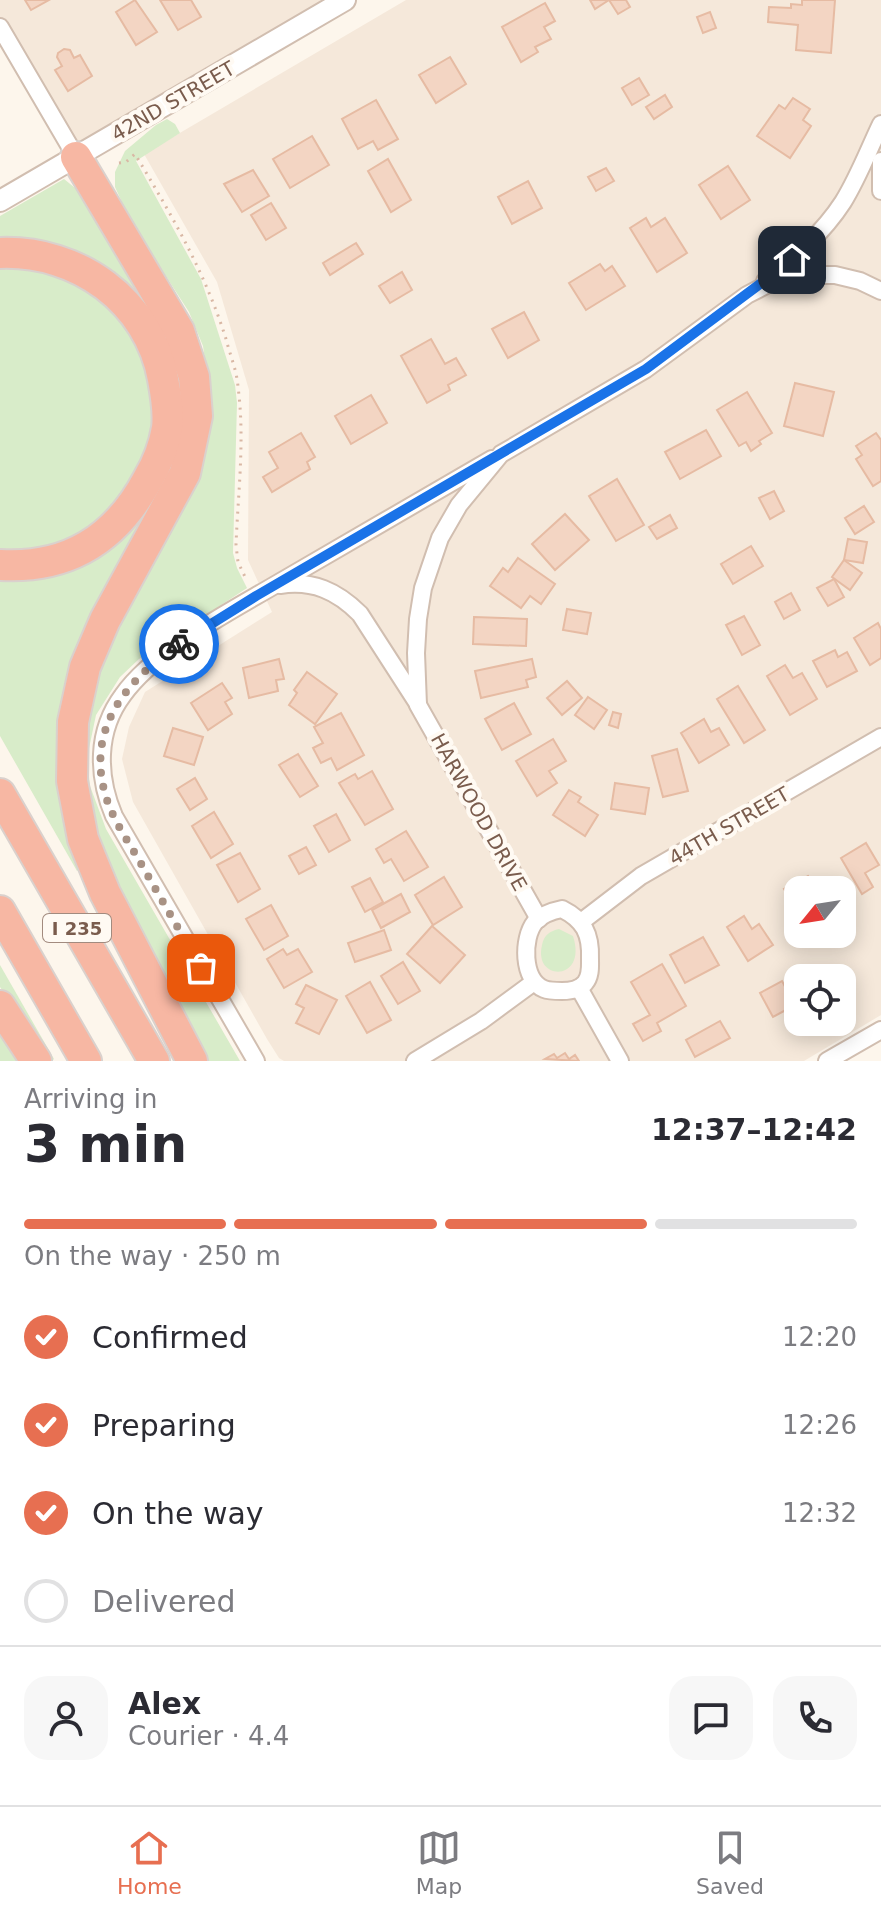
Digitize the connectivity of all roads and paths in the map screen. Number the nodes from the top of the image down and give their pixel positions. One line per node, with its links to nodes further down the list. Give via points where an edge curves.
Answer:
1 (345, 0): 4 (street, 42ND STREET)
2 (0, 27): 4 (street)
3 (881, 124): 10 (street, HARWOOD DRIVE, via 835,212 792,260)
4 (76, 157): 7 (street, 42ND STREET); 27 (highway, via 179,331 194,377 197,416 185,473 85,667 73,722 72,781 83,839 105,893)
5 (881, 161): 6 (street)
6 (881, 191)
7 (0, 201)
8 (0, 253): 12 (highway, via 63,262 124,301 152,343 167,408 155,466 127,513 108,533 58,561)
9 (881, 291): 10 (street, HARWOOD DRIVE, via 835,275 795,275)
10 (747, 295): 11 (street, HARWOOD DRIVE, via 646,369)
11 (501, 454): 13 (street, HARWOOD DRIVE); 14 (street, HARWOOD DRIVE, via 459,505 431,562 418,619)
12 (0, 565)
13 (275, 585): 14 (street, HARWOOD DRIVE, via 309,584 348,602); 28 (street, via 149,668 121,696 101,755 114,816)
14 (418, 705): 18 (street, HARWOOD DRIVE)
15 (881, 737): 19 (street, 44TH STREET, via 641,876)
16 (0, 794): 26 (highway, I 235)
17 (0, 911): 25 (highway, I 235)
18 (539, 919): 19 (street, via 562,909); 20 (street, via 528,935 526,960)
19 (581, 922): 21 (street, via 591,943 590,973)
20 (534, 982): 21 (street, via 555,991); 29 (street)
21 (579, 988): 30 (street)
22 (0, 1006): 24 (highway)
23 (881, 1030): 31 (street)
24 (36, 1061)
25 (86, 1061)
26 (154, 1061)
27 (192, 1061)
28 (256, 1061)
29 (415, 1061)
30 (620, 1061)
31 (827, 1061)

